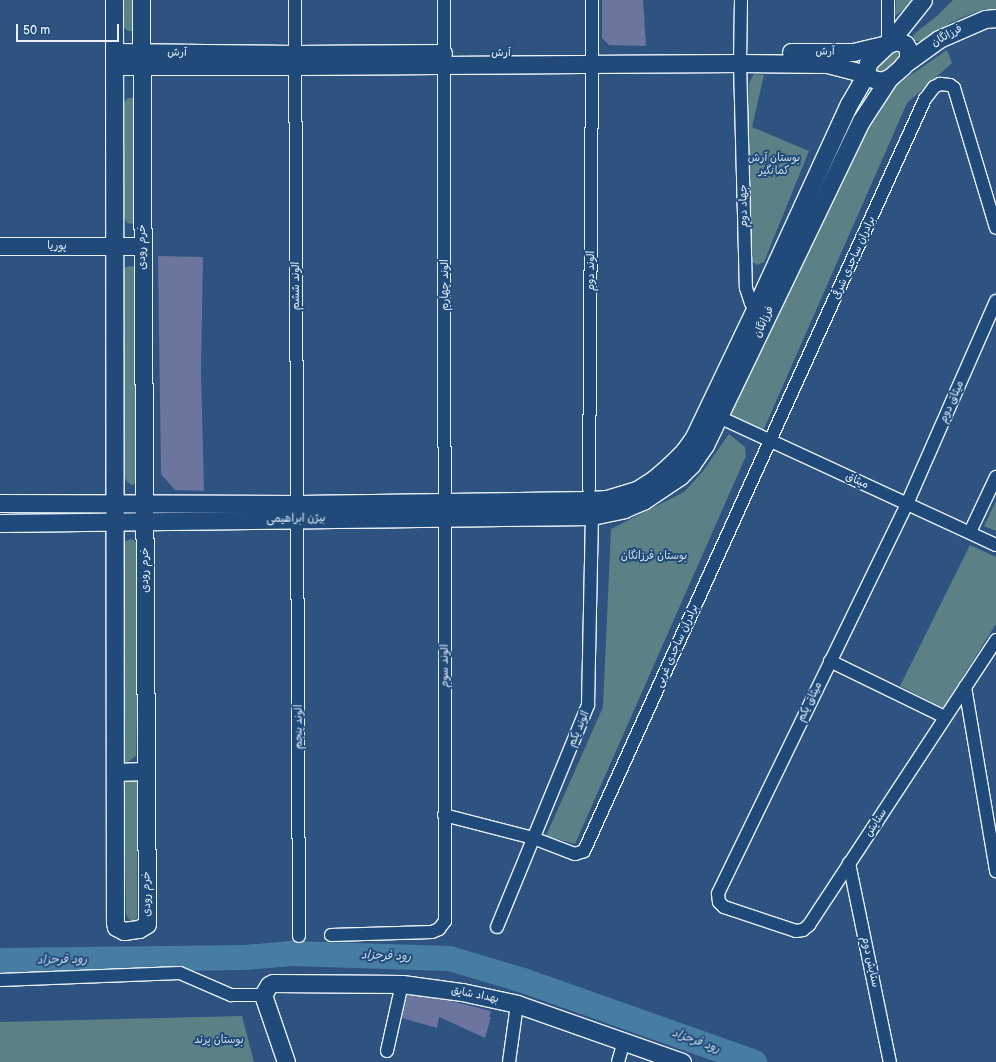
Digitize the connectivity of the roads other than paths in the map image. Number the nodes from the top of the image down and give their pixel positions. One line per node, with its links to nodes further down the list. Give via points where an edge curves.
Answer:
1 (114, 0): 13 (street, خرم رودی)
2 (141, 0): 14 (street, خرم رودی)
3 (295, 0): 16 (street, الوند ششم)
4 (444, 0): 15 (street, الوند چهارم)
5 (592, 0): 11 (street, الوند دوم)
6 (740, 0): 12 (street, جهاد دوم)
7 (888, 0): 10 (street)
8 (923, 0): 10 (street)
9 (996, 18): 17 (street, فرزانگان, via 986,19 939,39)
10 (888, 44): 12 (street, آرش, via 853,52); 17 (street, via 905,44 909,53); 18 (street, فرزانگان, via 868,63)
11 (593, 58): 12 (street, آرش); 15 (street, آرش); 29 (street, الوند دوم)
12 (740, 58): 18 (street, آرش, via 827,64); 25 (street, جهاد دوم, via 746,288 751,303)
13 (114, 59): 14 (street, آرش); 22 (street, خرم رودی)
14 (141, 59): 16 (street, آرش); 23 (street, خرم رودی)
15 (444, 59): 16 (street, آرش); 34 (street, الوند چهارم)
16 (295, 60): 35 (street, الوند ششم)
17 (903, 66): 19 (street, فرزانگان)
18 (866, 74): 19 (street, آرش, via 875,81); 25 (street, فرزانگان, via 849,104)
19 (889, 78): 25 (street, فرزانگان, via 861,121)
20 (996, 228): 27 (street, برادران ساجدی شرقی, via 954,88 945,84 934,87 925,98)
21 (0, 246): 22 (street, پوریا)
22 (114, 246): 23 (street, پوریا); 31 (street, خرم رودی)
23 (142, 246): 32 (street, خرم رودی)
24 (996, 301): 33 (street, میثاق دوم)
25 (762, 312): 26 (street, فرزانگان)
26 (714, 414): 27 (street, میثاق); 29 (street, فرزانگان, via 684,451 654,479 637,490)
27 (771, 442): 33 (street, میثاق); 48 (street, برادران ساجدی غربی, via 584,851 576,854)
28 (996, 477): 39 (street)
29 (591, 501): 34 (street, بیژن ابراهیمی); 48 (street, الوند یکم, via 588,705)
30 (0, 503): 31 (street, بیژن ابراهیمی)
31 (114, 503): 32 (street, بیژن ابراهیمی); 37 (street, خرم رودی)
32 (144, 503): 35 (street, بیژن ابراهیمی); 38 (street, خرم رودی)
33 (907, 504): 39 (street, میثاق); 42 (street, میثاق یکم)
34 (446, 510): 35 (street, بیژن ابراهیمی); 47 (street, الوند سوم)
35 (298, 511): 38 (street, بیژن ابراهیمی); 54 (street, الوند پنجم)
36 (0, 522): 37 (street, بیژن ابراهیمی)
37 (114, 522): 38 (street, بیژن ابراهیمی); 46 (street, خرم رودی)
38 (145, 522): 45 (street, خرم رودی)
39 (970, 532): 40 (street, میثاق)
40 (996, 544)
41 (996, 640): 43 (street, ستایش)
42 (830, 661): 44 (street); 51 (street, میثاق یکم, via 718,894)
43 (965, 688): 44 (street, ستایش); 50 (street)
44 (945, 717): 49 (street, ستایش)
45 (145, 771): 46 (street); 46 (street, خرم رودی, via 147,924 139,929 124,931 116,927 114,922)
46 (115, 772)
47 (444, 815): 48 (street); 53 (street, الوند سوم, via 445,921 439,929 432,932)
48 (533, 838): 52 (street, الوند یکم)
49 (849, 863): 51 (street, ستایش, via 809,925 803,930 796,931 724,907); 65 (street, ستایش دوم)
50 (996, 871)
51 (719, 902)
52 (497, 927)
53 (331, 935)
54 (299, 936)
55 (0, 980): 57 (street, via 180,973 231,995)
56 (402, 984): 57 (street, بهداد شایق, via 273,983 265,988); 58 (street, بهداد شایق, via 462,992); 60 (street)
57 (263, 995): 61 (street)
58 (517, 1004): 59 (street, بهداد شایق); 62 (street)
59 (624, 1041): 63 (street); 64 (street, بهداد شایق)
60 (387, 1051)
61 (286, 1062)
62 (509, 1062)
63 (618, 1062)
64 (682, 1062)
65 (890, 1062)

